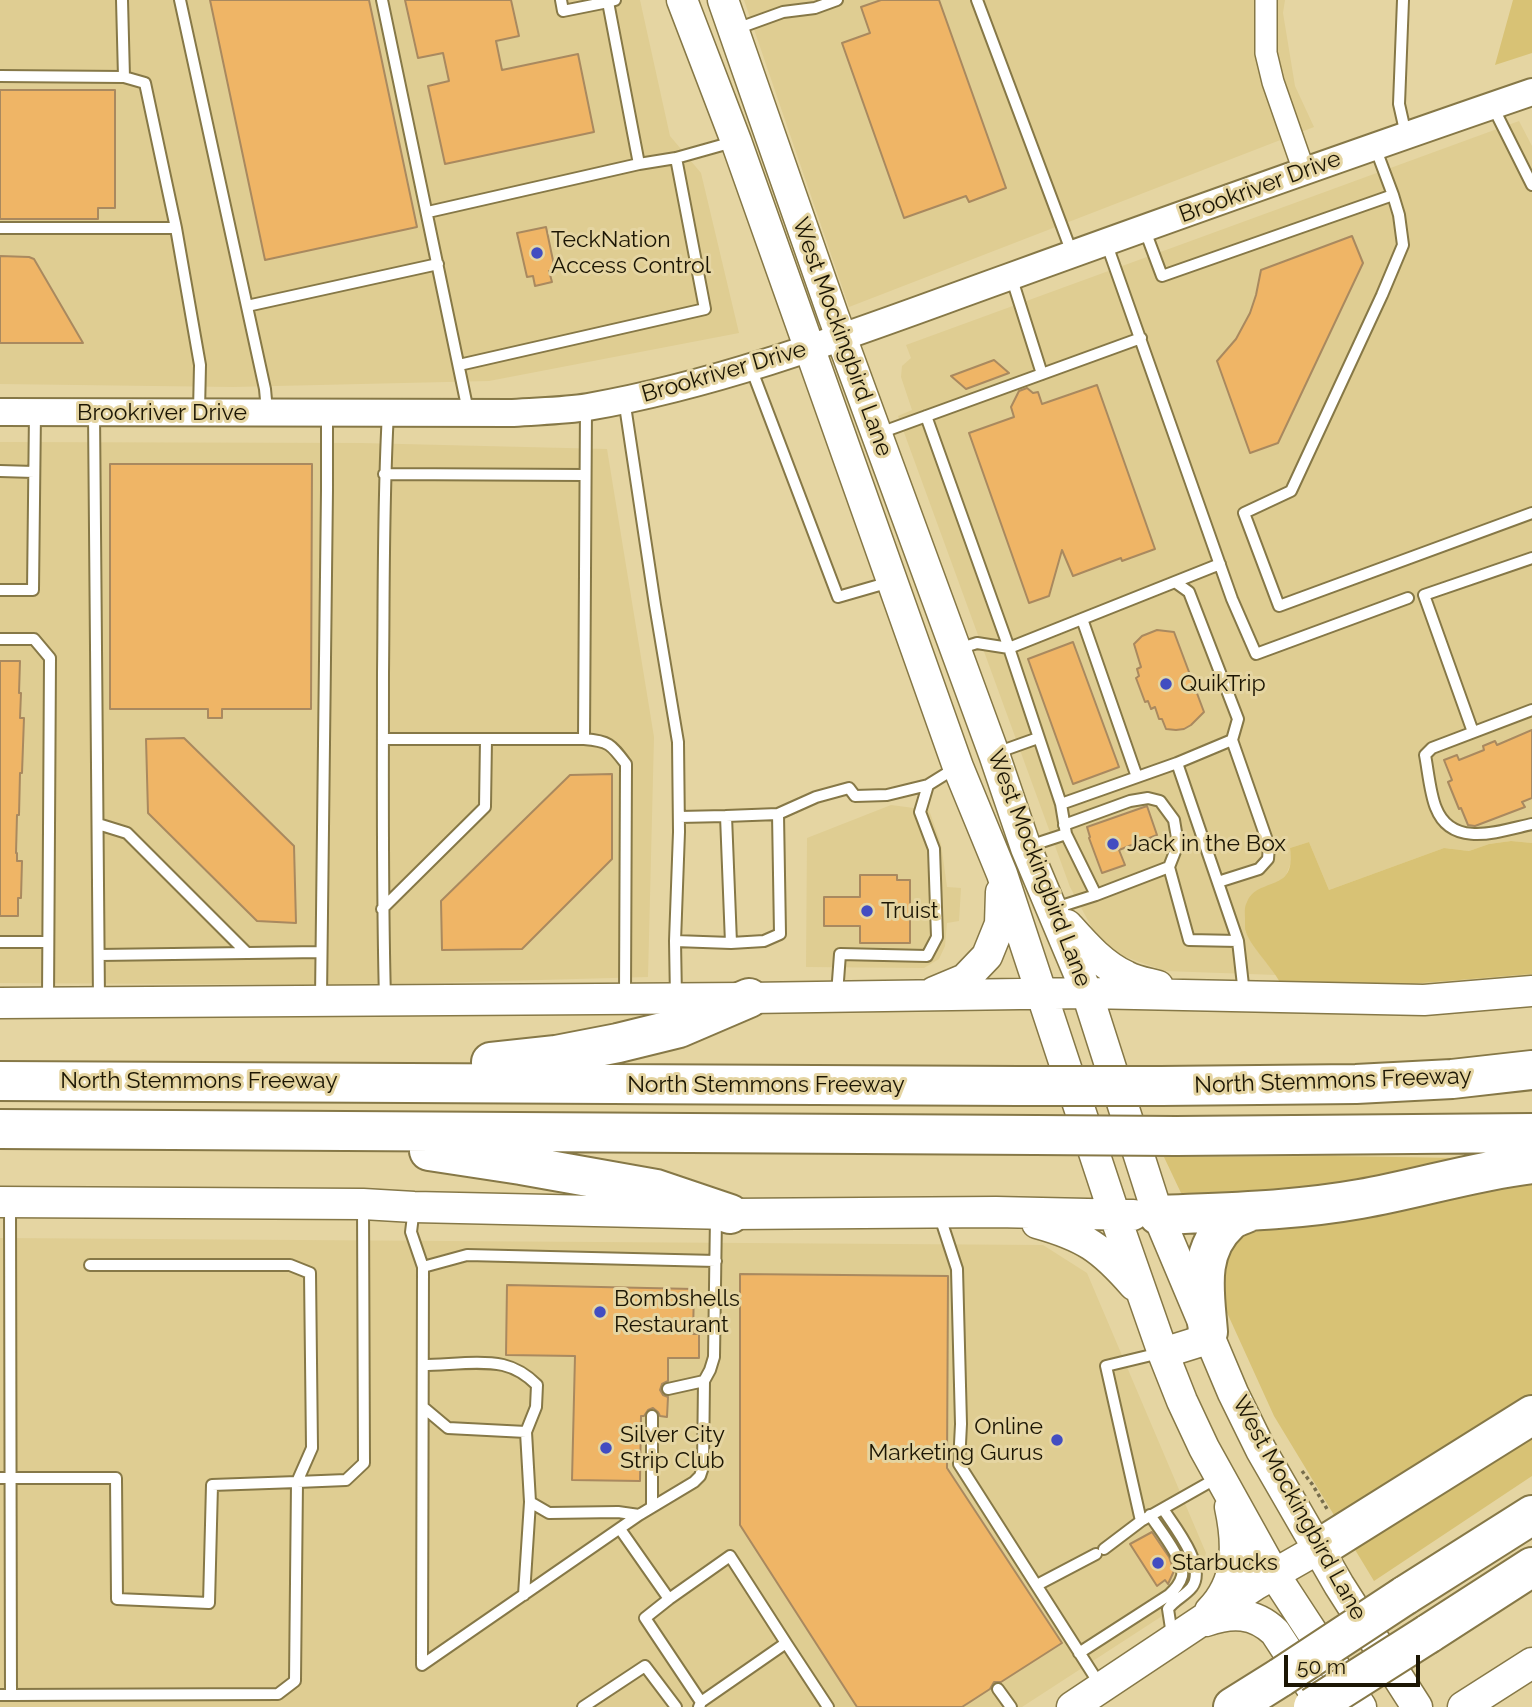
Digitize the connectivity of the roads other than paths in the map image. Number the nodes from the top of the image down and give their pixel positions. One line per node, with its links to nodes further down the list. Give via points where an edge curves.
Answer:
1 (122, 0): 16 (lane)
2 (180, 0): 35 (lane)
3 (382, 0): 27 (lane)
4 (561, 0): 12 (lane, via 563,11)
5 (682, 0): 20 (main road, West Mockingbird Lane)
6 (723, 0): 14 (main road, West Mockingbird Lane)
7 (779, 0): 13 (lane)
8 (837, 0): 13 (lane)
9 (977, 0): 32 (lane)
10 (1266, 0): 24 (street, via 1266,53)
11 (1403, 0): 19 (lane, via 1399,104)
12 (611, 1): 23 (lane)
13 (783, 12): 14 (lane)
14 (734, 30): 36 (main road, West Mockingbird Lane)
15 (0, 76): 16 (lane)
16 (124, 77): 29 (lane, via 145,83)
17 (1532, 92): 18 (street, Brookriver Drive)
18 (1492, 105): 19 (street, Brookriver Drive); 25 (lane)
19 (1406, 135): 21 (street, Brookriver Drive)
20 (736, 141): 22 (lane); 38 (main road, West Mockingbird Lane)
21 (1375, 146): 24 (street, Brookriver Drive); 26 (lane)
22 (676, 158): 23 (lane); 39 (lane, via 705,309)
23 (639, 164): 27 (lane)
24 (1304, 171): 30 (street, Brookriver Drive)
25 (1532, 185)
26 (1393, 195): 30 (lane, via 1163,276); 58 (lane, via 1403,245 1291,491 1244,513 1279,606)
27 (428, 212): 33 (lane)
28 (0, 228): 29 (lane)
29 (176, 228): 47 (lane, via 200,365)
30 (1144, 228): 31 (street, Brookriver Drive)
31 (1106, 242): 32 (street, Brookriver Drive); 37 (lane)
32 (1072, 254): 34 (street, Brookriver Drive)
33 (438, 264): 35 (lane); 39 (lane)
34 (1010, 276): 36 (street, Brookriver Drive); 41 (lane)
35 (247, 306): 48 (lane)
36 (842, 337): 38 (street, Brookriver Drive); 53 (main road, West Mockingbird Lane)
37 (1141, 338): 41 (lane); 60 (lane)
38 (810, 348): 40 (street, Brookriver Drive); 61 (main road, West Mockingbird Lane)
39 (459, 365): 51 (lane)
40 (751, 367): 42 (street, Brookriver Drive); 61 (lane, via 838,597)
41 (1042, 374): 52 (lane)
42 (624, 399): 43 (street, Brookriver Drive); 84 (lane, via 678,742)
43 (586, 407): 51 (street, Brookriver Drive); 57 (lane)
44 (0, 412): 45 (street, Brookriver Drive)
45 (35, 412): 46 (street, Brookriver Drive); 55 (lane)
46 (94, 412): 47 (street, Brookriver Drive); 85 (lane)
47 (199, 413): 48 (street, Brookriver Drive)
48 (268, 413): 49 (street, Brookriver Drive)
49 (327, 413): 50 (street, Brookriver Drive); 100 (lane)
50 (388, 413): 51 (street, Brookriver Drive); 56 (lane)
51 (469, 414)
52 (926, 416): 53 (lane); 67 (lane)
53 (877, 434): 68 (main road, West Mockingbird Lane)
54 (0, 471): 55 (lane)
55 (34, 472): 63 (lane, via 33,590)
56 (384, 474): 57 (lane); 72 (lane)
57 (585, 475): 74 (lane)
58 (1532, 513)
59 (1532, 558): 70 (lane, via 1424,594)
60 (1220, 564): 62 (lane); 64 (lane, via 1256,654)
61 (893, 581): 78 (main road, West Mockingbird Lane)
62 (1175, 582): 65 (lane); 75 (lane, via 1189,592 1238,719)
63 (0, 590)
64 (1408, 598)
65 (1082, 619): 67 (lane); 79 (lane)
66 (0, 639): 98 (lane, via 34,639 50,659)
67 (1009, 648): 68 (lane, via 977,643); 71 (lane)
68 (956, 650): 76 (main road, West Mockingbird Lane)
69 (1532, 710): 70 (lane)
70 (1473, 732): 86 (lane, via 1425,755 1436,809 1450,828 1466,835)
71 (1038, 738): 76 (lane); 81 (lane)
72 (383, 739): 73 (lane); 93 (lane)
73 (486, 739): 74 (lane); 93 (lane, via 485,807)
74 (584, 739): 111 (lane, via 603,740 626,764)
75 (1232, 740): 77 (lane); 91 (lane, via 1269,846 1268,859 1259,869)
76 (994, 754): 78 (main road); 88 (main road, West Mockingbird Lane)
77 (1177, 762): 79 (lane); 91 (lane)
78 (958, 767): 80 (lane); 90 (main road, West Mockingbird Lane)
79 (1138, 777): 81 (lane)
80 (928, 785): 82 (lane, via 877,796 855,796 849,788); 107 (lane, via 920,812 934,849 937,937 927,956 840,954)
81 (1061, 804): 87 (lane)
82 (778, 814): 83 (lane); 99 (lane, via 780,934 764,941)
83 (726, 816): 84 (lane); 99 (lane)
84 (679, 817): 95 (lane)
85 (97, 824): 101 (lane, via 127,833); 102 (lane)
86 (1532, 824)
87 (1065, 830): 88 (lane); 89 (lane, via 1130,801 1160,801 1174,820 1178,844); 92 (lane)
88 (1026, 848): 94 (main road, West Mockingbird Lane)
89 (1169, 867): 92 (lane); 96 (lane, via 1189,940)
90 (1002, 874): 104 (main road, West Mockingbird Lane); 106 (main road, via 1000,924 987,956 965,979)
91 (1218, 882): 96 (lane)
92 (1096, 895): 94 (lane)
93 (382, 909): 113 (lane)
94 (1053, 912): 105 (main road, West Mockingbird Lane); 108 (main road, via 1094,954 1125,976)
95 (675, 940): 99 (lane); 112 (lane)
96 (1238, 941): 109 (lane)
97 (0, 942): 98 (lane)
98 (48, 942): 117 (lane)
99 (731, 943)
100 (321, 952): 101 (lane); 114 (lane)
101 (247, 953): 102 (lane)
102 (99, 954): 115 (lane)
103 (1532, 991): 109 (main road, via 1424,1000)
104 (1040, 993): 105 (main road); 106 (main road); 133 (main road, West Mockingbird Lane)
105 (1087, 993): 108 (main road); 132 (main road, West Mockingbird Lane)
106 (928, 995): 107 (main road)
107 (837, 996): 110 (main road)
108 (1209, 997): 109 (main road)
109 (1244, 997)
110 (749, 998): 112 (main road); 120 (highway, via 679,1028 618,1043)
111 (625, 999): 112 (main road); 113 (main road)
112 (676, 999)
113 (385, 1000): 114 (main road)
114 (321, 1001): 115 (main road)
115 (99, 1002): 117 (main road)
116 (0, 1003): 117 (main road)
117 (48, 1003)
118 (1532, 1070): 120 (highway, North Stemmons Freeway, bridge, via 1356,1084 1161,1086)
119 (0, 1081): 120 (highway, North Stemmons Freeway)
120 (333, 1082)
121 (0, 1129): 122 (highway, North Stemmons Freeway)
122 (299, 1130): 123 (highway, North Stemmons Freeway, bridge, via 1176,1136); 131 (highway, via 656,1189)
123 (1532, 1133)
124 (1532, 1164): 130 (highway, via 1361,1199)
125 (5, 1202): 126 (main road); 134 (lane)
126 (363, 1204): 127 (main road); 150 (lane, via 364,1463 346,1480)
127 (414, 1207): 131 (main road); 137 (lane, via 411,1232)
128 (938, 1212): 129 (main road); 131 (main road); 161 (lane, via 957,1269 959,1464)
129 (996, 1212): 133 (main road); 138 (main road, via 1068,1231 1099,1249 1134,1285)
130 (1249, 1212): 132 (highway); 139 (highway, via 1230,1221 1206,1259 1203,1279)
131 (723, 1214): 135 (lane)
132 (1158, 1214): 133 (main road); 139 (main road, West Mockingbird Lane)
133 (1115, 1216): 138 (main road, West Mockingbird Lane)
134 (5, 1259): 149 (lane)
135 (716, 1261): 137 (lane, via 467,1255); 142 (lane, via 714,1357)
136 (90, 1265): 150 (lane, via 290,1265 310,1273 312,1448)
137 (423, 1267): 141 (lane)
138 (1148, 1308): 140 (main road, West Mockingbird Lane)
139 (1209, 1335): 140 (main road); 158 (main road, West Mockingbird Lane, via 1244,1416)
140 (1163, 1353): 148 (main road, West Mockingbird Lane, via 1193,1427); 156 (lane, via 1106,1366)
141 (423, 1365): 144 (lane); 147 (lane, via 504,1365 527,1375 537,1385 536,1407)
142 (704, 1381): 143 (lane); 152 (lane, via 700,1476)
143 (668, 1389)
144 (423, 1407): 147 (lane, via 449,1428); 162 (lane, via 422,1665)
145 (1532, 1415): 158 (highway)
146 (652, 1416): 152 (lane)
147 (526, 1432): 151 (lane)
148 (1220, 1476): 153 (lane); 160 (main road, West Mockingbird Lane); 164 (main road, via 1231,1510 1234,1567 1214,1606)
149 (5, 1478): 150 (lane, via 116,1478 117,1599 209,1603 212,1485); 170 (lane)
150 (297, 1482): 170 (lane, via 295,1681 278,1694)
151 (530, 1502): 154 (lane, via 549,1513); 162 (lane)
152 (652, 1507): 154 (lane)
153 (1163, 1508): 156 (lane); 164 (lane, via 1196,1567 1193,1586 1168,1609)
154 (639, 1515): 157 (lane)
155 (1532, 1515): 177 (highway, bridge)
156 (1145, 1518): 161 (lane, via 1100,1552); 166 (lane, via 1182,1566 1182,1577 1169,1594)
157 (620, 1529): 162 (lane); 163 (lane)
158 (1318, 1549): 160 (main road); 181 (main road, West Mockingbird Lane)
159 (1532, 1567): 178 (highway, bridge)
160 (1275, 1574): 164 (main road); 180 (main road, West Mockingbird Lane)
161 (1037, 1585): 166 (lane)
162 (524, 1595)
163 (669, 1599): 165 (lane, via 730,1556); 171 (lane, via 645,1618)
164 (1185, 1632): 168 (main road); 179 (main road, via 1227,1615 1265,1623)
165 (786, 1643): 171 (lane); 174 (lane)
166 (1079, 1653): 168 (lane)
167 (1520, 1670): 182 (main road); 183 (main road, via 1490,1694)
168 (1102, 1687): 176 (main road)
169 (998, 1689): 175 (lane)
170 (6, 1695)
171 (700, 1705)
172 (583, 1707): 173 (lane, via 645,1666)
173 (676, 1707)
174 (828, 1707)
175 (1011, 1707)
176 (1072, 1707)
177 (1233, 1707)
178 (1313, 1707)
179 (1324, 1707)
180 (1361, 1707)
181 (1417, 1707)
182 (1463, 1707)
183 (1483, 1707)

